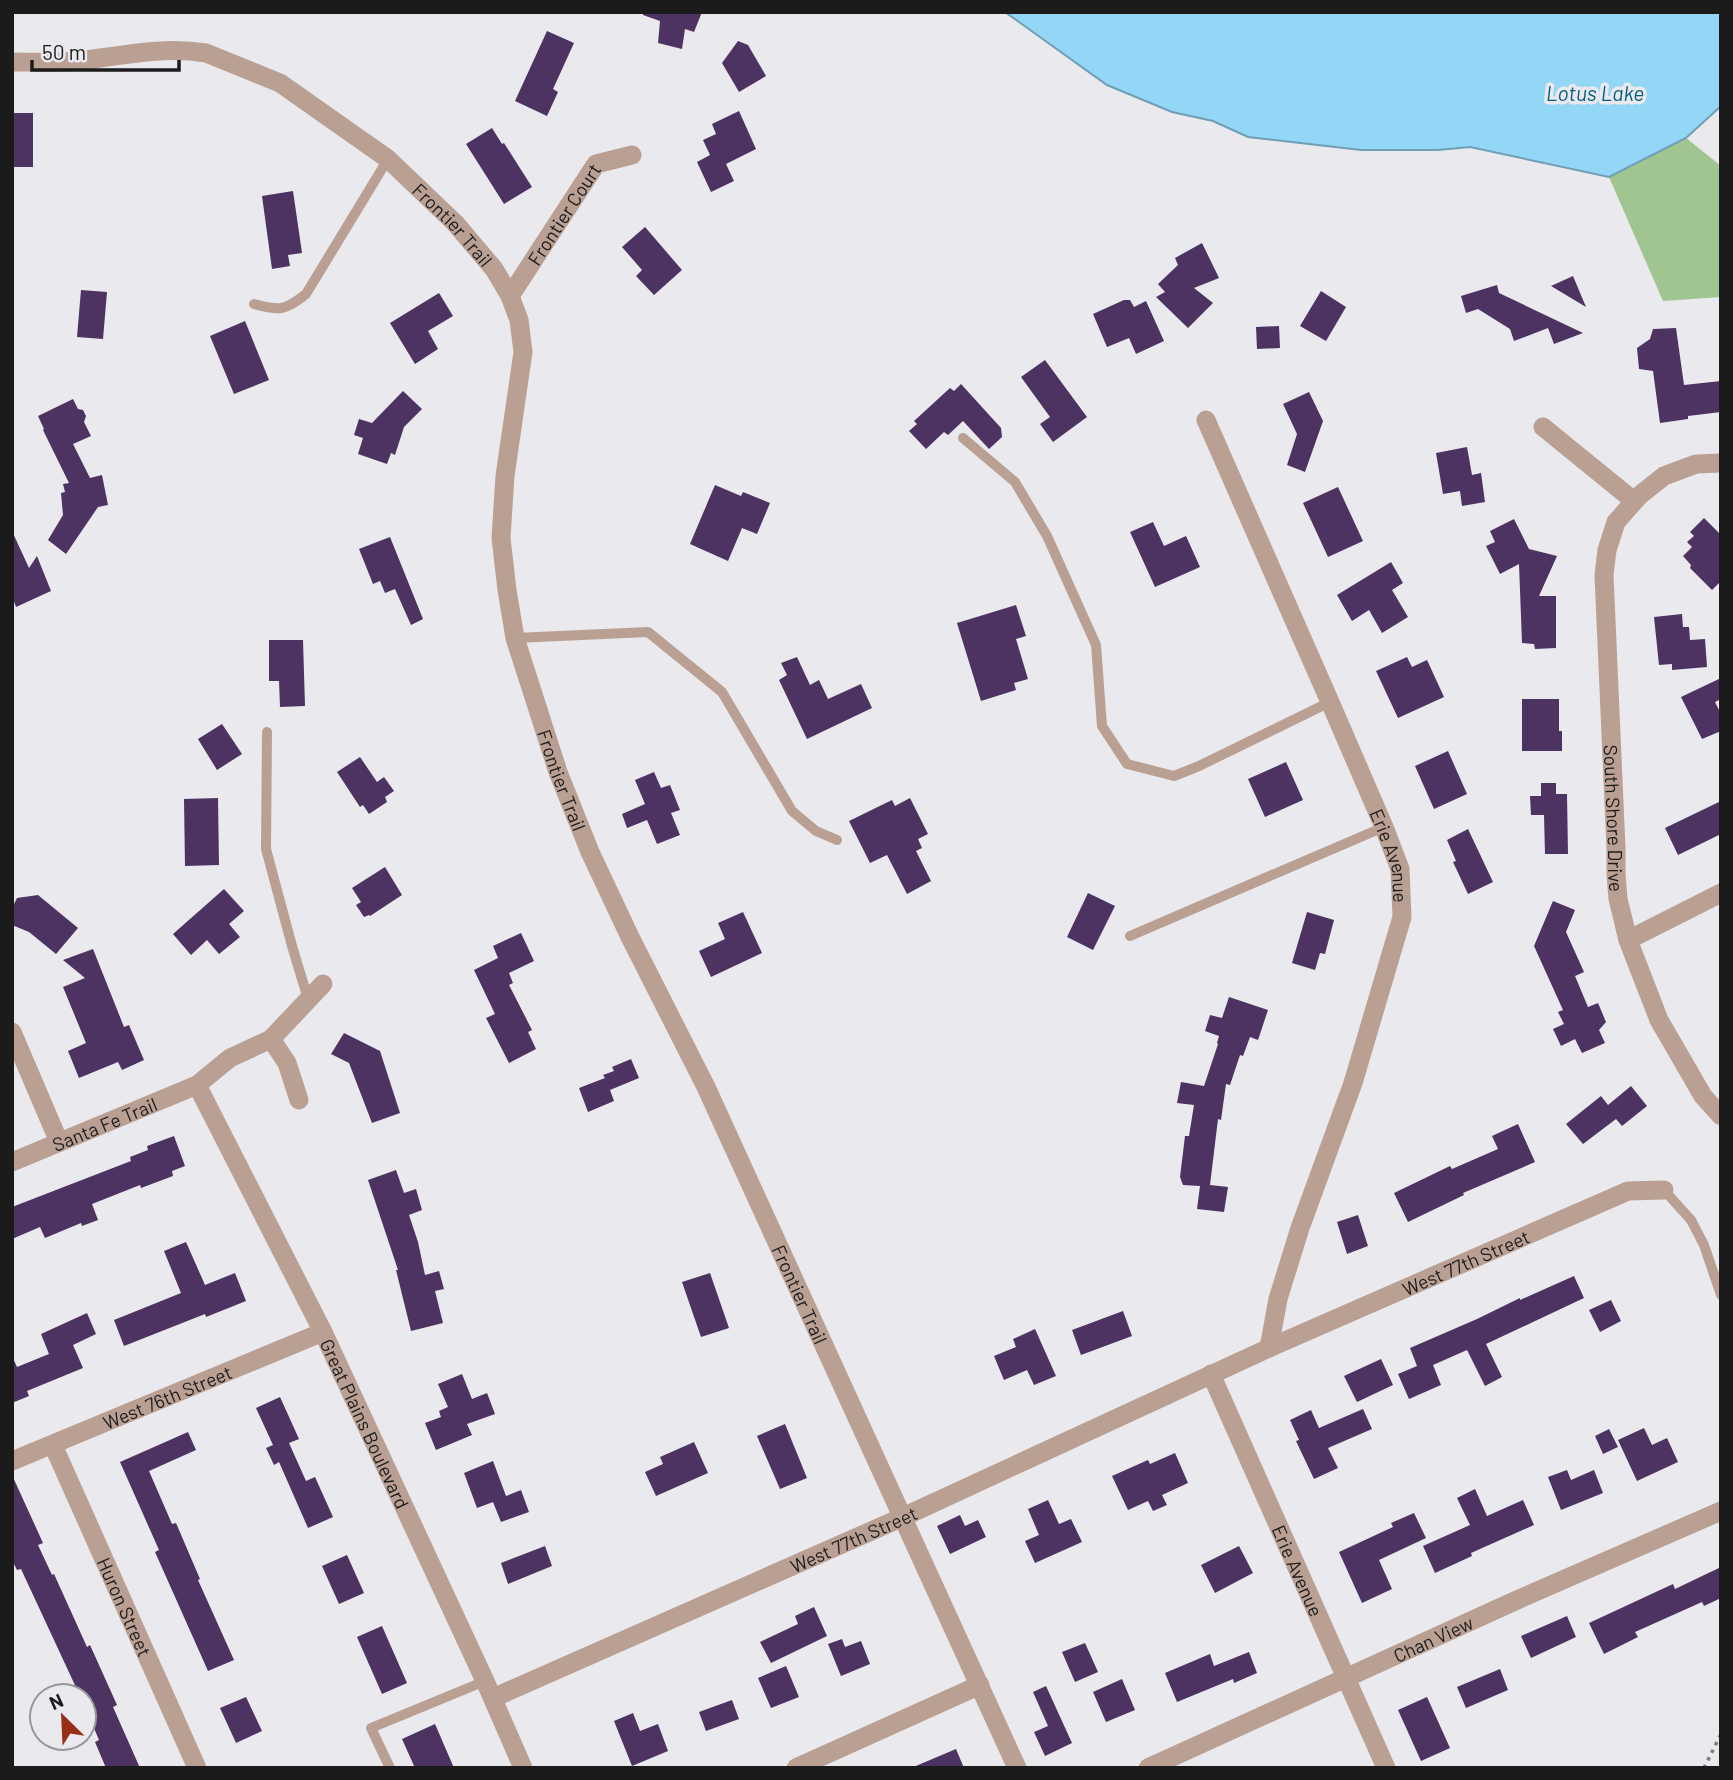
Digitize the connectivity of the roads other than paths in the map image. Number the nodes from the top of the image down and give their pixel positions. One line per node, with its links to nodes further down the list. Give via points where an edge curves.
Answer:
1 (12, 62): 3 (street, Frontier Trail, via 74,61 155,50 206,53 280,83)
2 (632, 155): 4 (street, Frontier Court, via 596,164)
3 (388, 159): 4 (street, Frontier Trail, via 455,223); 5 (lane, via 306,294 294,304 274,310)
4 (510, 296): 11 (street, Frontier Trail, via 523,352 501,538)
5 (254, 304)
6 (1206, 420): 12 (street, Erie Avenue)
7 (1543, 426): 10 (street)
8 (963, 438): 12 (lane, via 1016,482 1047,536 1096,645 1102,726 1127,764 1174,776)
9 (1721, 463): 10 (street, South Shore Drive, via 1696,464 1664,476)
10 (1634, 501): 18 (street, South Shore Drive, via 1616,522 1604,575 1616,874)
11 (515, 638): 15 (lane, via 648,632 722,692 792,811 816,831); 36 (street, Frontier Trail, via 558,772 590,852 706,1087)
12 (1330, 702): 14 (street, Erie Avenue)
13 (267, 732): 20 (lane, via 266,849)
14 (1384, 827): 17 (lane); 31 (street, Erie Avenue, via 1400,869 1402,918 1353,1083 1281,1287)
15 (837, 840)
16 (1721, 893): 18 (street)
17 (1130, 936)
18 (1628, 940): 25 (street, South Shore Drive, via 1659,1020 1703,1096)
19 (323, 984): 20 (street)
20 (309, 999): 22 (street)
21 (12, 1032): 26 (street)
22 (271, 1039): 23 (street, Santa Fe Trail, via 230,1058); 24 (street, via 287,1063)
23 (197, 1085): 26 (street, Santa Fe Trail); 30 (street, Great Plains Boulevard)
24 (299, 1100)
25 (1721, 1116)
26 (59, 1143): 27 (street, Santa Fe Trail)
27 (12, 1162)
28 (1664, 1190): 29 (lane, via 1691,1220); 31 (street, West 77th Street, via 1629,1191)
29 (1721, 1295)
30 (323, 1332): 33 (street, West 76th Street); 39 (street, Great Plains Boulevard)
31 (1269, 1348): 32 (street, West 77th Street)
32 (1211, 1374): 36 (street, West 77th Street); 37 (street, Erie Avenue)
33 (52, 1445): 34 (street, West 76th Street); 40 (street, Huron Street)
34 (12, 1461)
35 (1721, 1511): 37 (street, Chan View)
36 (903, 1517): 38 (street, Frontier Trail); 39 (street, West 77th Street)
37 (1346, 1678): 45 (street, Chan View); 46 (street, Erie Avenue)
38 (980, 1685): 43 (street); 44 (street, Frontier Trail)
39 (489, 1689): 41 (lane, via 371,1728); 42 (street, Great Plains Boulevard)
40 (197, 1768)
41 (390, 1768)
42 (523, 1768)
43 (796, 1768)
44 (1017, 1768)
45 (1148, 1768)
46 (1386, 1768)

